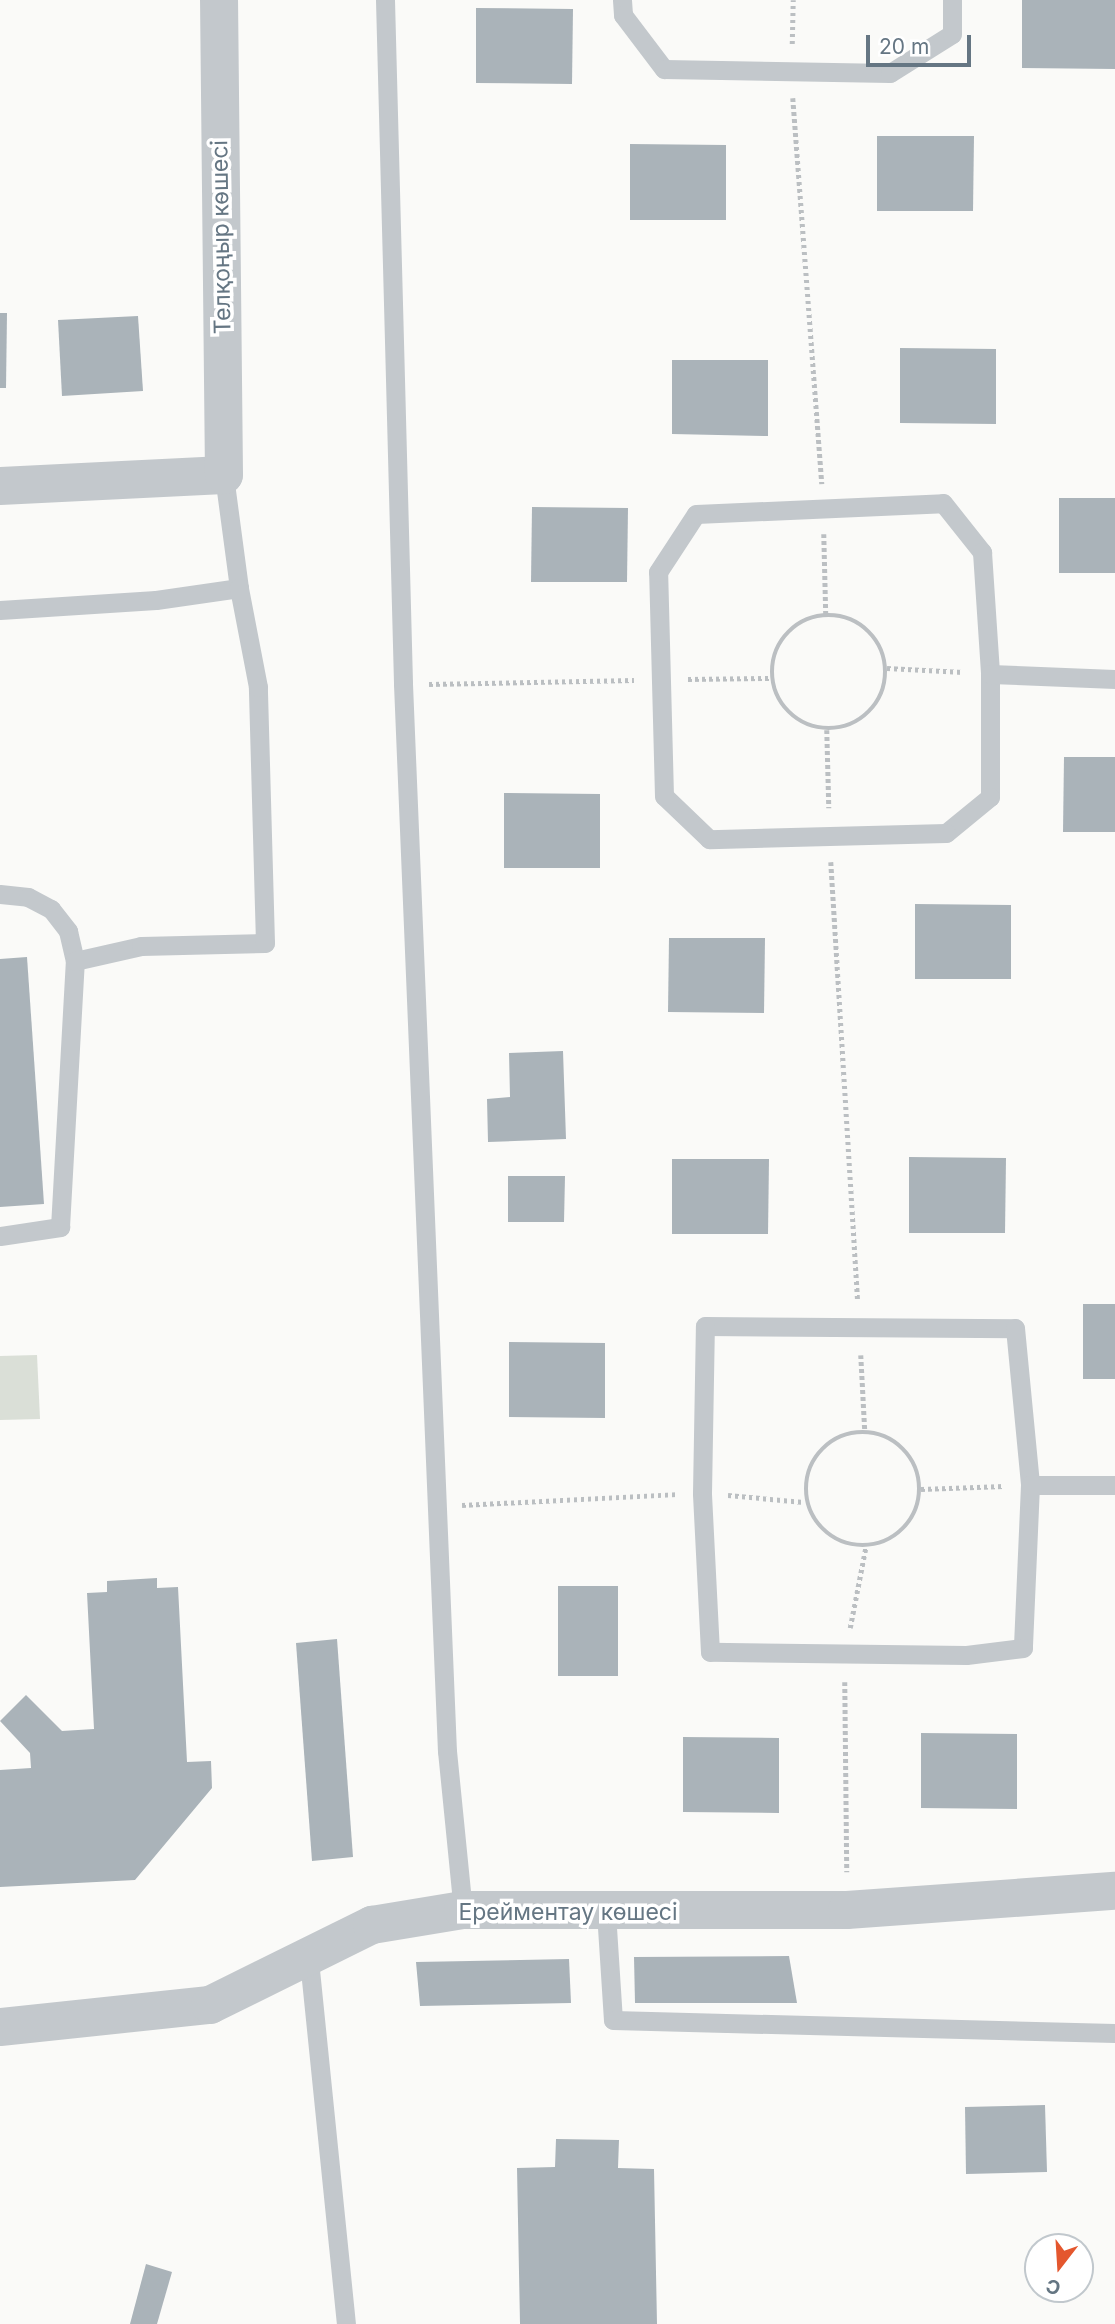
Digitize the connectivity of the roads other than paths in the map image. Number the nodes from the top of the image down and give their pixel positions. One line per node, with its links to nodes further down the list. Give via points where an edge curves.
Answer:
1 (219, 0): 5 (street, Телқоңыр көшесі)
2 (385, 0): 17 (lane, via 403,684 447,1751)
3 (622, 0): 4 (lane, via 623,16 664,69 890,73 952,34)
4 (952, 0)
5 (224, 475): 6 (street); 7 (lane)
6 (0, 486)
7 (239, 588): 8 (lane, via 156,600); 12 (lane, via 258,687 265,943 141,946)
8 (0, 610)
9 (990, 674): 9 (lane, via 990,797 946,833 709,839 664,796 658,572 696,513 943,503 982,552); 10 (lane)
10 (1115, 679)
11 (0, 894): 12 (lane, via 28,897 51,909 68,931)
12 (75, 961): 13 (lane, via 60,1227)
13 (0, 1236)
14 (1030, 1485): 14 (lane, via 1023,1648 966,1655 710,1651 702,1493 705,1326 1015,1328); 15 (lane)
15 (1115, 1485)
16 (1115, 1891): 18 (street, Ерейментау көшесі, via 847,1910)
17 (463, 1910): 18 (street, Ерейментау көшесі); 19 (street, Ерейментау көшесі, via 372,1925)
18 (606, 1912): 21 (lane, via 613,2020)
19 (309, 1960): 20 (street, Ерейментау көшесі, via 210,2006); 22 (lane)
20 (0, 2027)
21 (1115, 2033)
22 (346, 2324)

